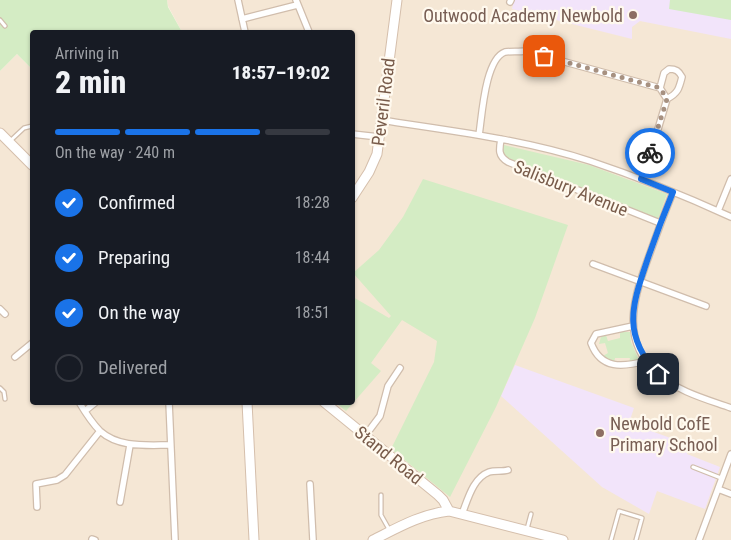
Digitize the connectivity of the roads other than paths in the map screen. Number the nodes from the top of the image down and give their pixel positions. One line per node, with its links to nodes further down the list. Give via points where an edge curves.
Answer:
1 (238, 0): 4 (street)
2 (398, 0): 11 (street, Peveril Road)
3 (297, 2): 4 (street); 8 (street)
4 (242, 19): 7 (street)
5 (0, 20): 6 (lane)
6 (5, 26)
7 (245, 30)
8 (308, 30)
9 (660, 88): 10 (street); 10 (street, via 664,73 669,69 679,72 682,77 679,91); 15 (street, via 525,51 504,52 490,70)
10 (667, 99): 20 (street)
11 (381, 120): 15 (street, Salisbury Avenue); 16 (street, Peveril Road)
12 (30, 126): 18 (lane)
13 (0, 133): 18 (street)
14 (355, 134): 16 (street)
15 (479, 135): 17 (street, Salisbury Avenue)
16 (379, 137): 23 (street, Peveril Road, via 369,172)
17 (501, 138): 20 (street, Salisbury Avenue, via 587,160); 26 (street, Salisbury Avenue, via 498,151 508,162)
18 (9, 142): 19 (street)
19 (30, 163)
20 (641, 179): 22 (street, Salisbury Avenue)
21 (731, 179): 24 (street)
22 (673, 192): 24 (street, Salisbury Avenue); 26 (street)
23 (355, 193)
24 (718, 211): 25 (street, Salisbury Avenue)
25 (731, 217)
26 (660, 224): 28 (street)
27 (593, 264): 28 (street)
28 (640, 282): 29 (street); 30 (street, via 634,297)
29 (706, 306)
30 (633, 326): 33 (street); 33 (street, via 596,334 592,343 594,349 607,363 614,365)
31 (30, 345): 32 (street)
32 (15, 357)
33 (646, 361): 42 (street, via 658,374 685,391)
34 (400, 368): 45 (street, via 388,386 380,416)
35 (0, 388): 36 (lane)
36 (4, 399)
37 (81, 405): 43 (street)
38 (92, 405): 43 (street)
39 (169, 405): 47 (street)
40 (247, 405): 64 (street)
41 (328, 405): 45 (street, Stand Road)
42 (731, 408)
43 (85, 411): 44 (street)
44 (100, 431): 46 (street); 57 (street, via 66,475 36,484)
45 (365, 436): 58 (street, Stand Road, via 438,495)
46 (130, 445): 47 (street); 56 (street)
47 (170, 445): 63 (street)
48 (731, 454): 51 (street)
49 (693, 467): 51 (lane)
50 (508, 470): 59 (street, via 491,471 480,477)
51 (722, 478): 53 (street)
52 (310, 484): 65 (street)
53 (718, 489): 54 (street); 70 (street)
54 (731, 494)
55 (380, 495): 61 (lane, via 381,515)
56 (120, 502)
57 (37, 507)
58 (449, 511): 59 (street); 61 (street, via 419,518)
59 (462, 514): 62 (street)
60 (531, 514): 62 (lane)
61 (390, 531): 66 (street)
62 (526, 532): 67 (street)
63 (175, 540)
64 (254, 540)
65 (313, 540)
66 (372, 540)
67 (563, 540)
68 (611, 540): 69 (lane, via 619,511 642,518)
69 (636, 540)
70 (698, 540)

